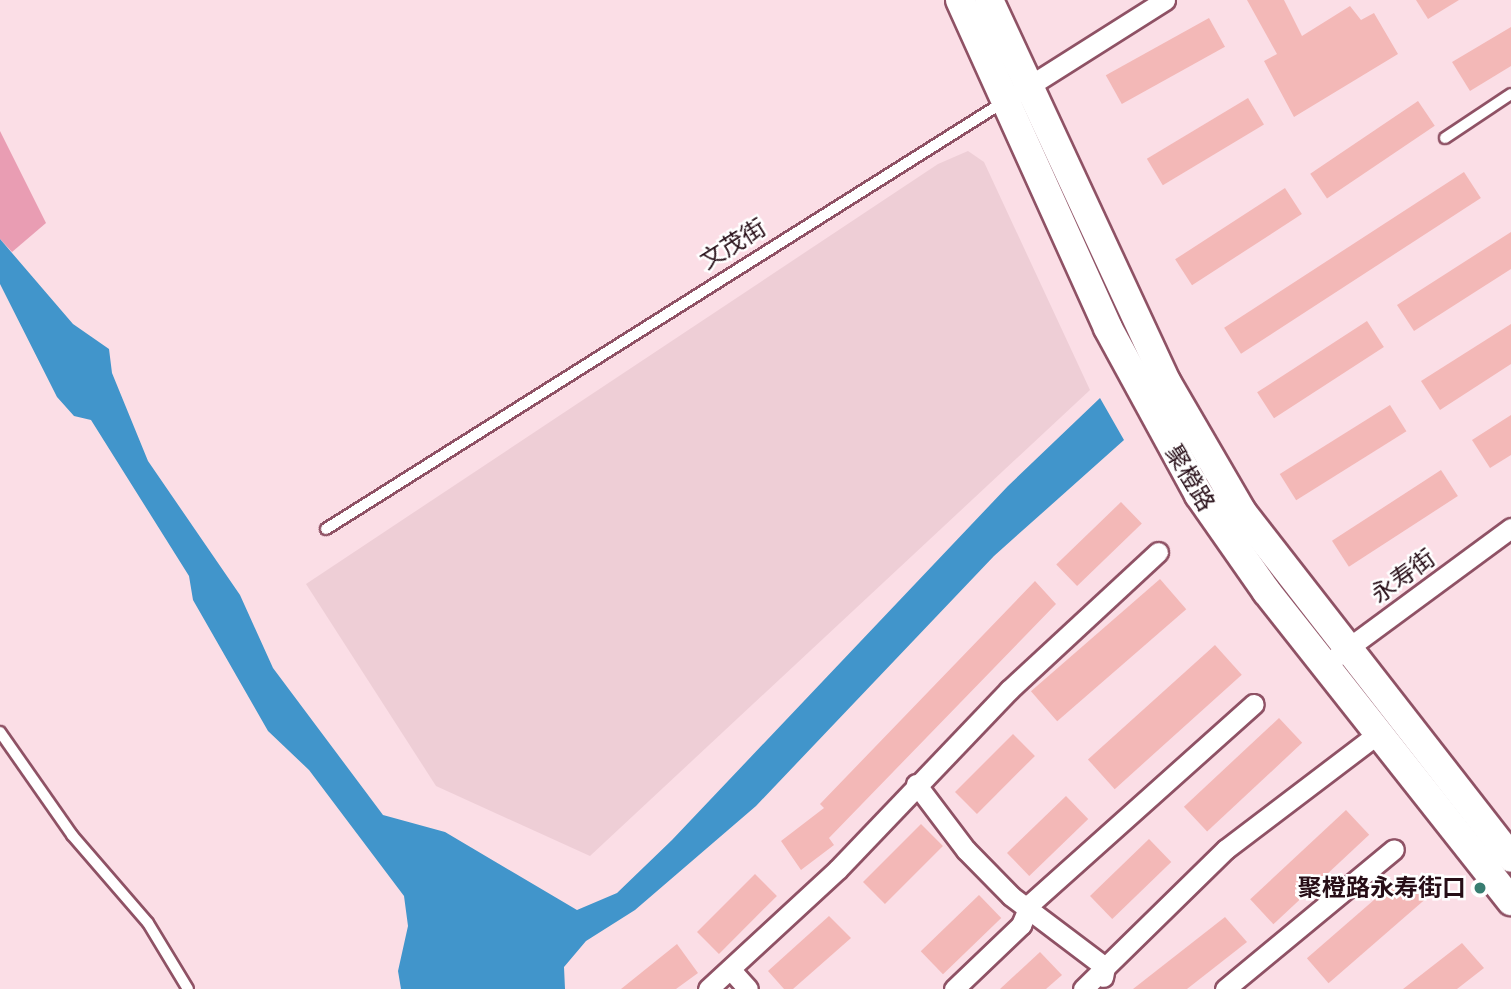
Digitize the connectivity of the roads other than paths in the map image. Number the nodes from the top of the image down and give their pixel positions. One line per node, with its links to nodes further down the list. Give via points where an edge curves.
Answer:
1 (960, 0): 4 (street, 聚橙路)
2 (989, 0): 4 (street, 聚橙路)
3 (1165, 0): 4 (street, 文茂街)
4 (1017, 94): 8 (lane, 文茂街); 10 (street, 聚橙路, via 1163,435 1220,527)
5 (1511, 94): 6 (lane)
6 (1446, 138)
7 (1511, 528): 10 (street, 永寿街)
8 (326, 529)
9 (1158, 552): 14 (street)
10 (1335, 657): 13 (street, 聚橙路); 16 (street, 聚橙路)
11 (1255, 704): 18 (street)
12 (0, 732): 21 (lane, via 72,835 148,923)
13 (1379, 733): 17 (street, 聚橙路); 19 (street, via 1226,849)
14 (916, 784): 18 (street, via 966,850 1011,896); 20 (street)
15 (1394, 849): 27 (street)
16 (1511, 858)
17 (1511, 901)
18 (1030, 904): 19 (street); 24 (street, via 1021,925)
19 (1105, 967): 25 (street); 26 (street)
20 (731, 970): 22 (street); 23 (street)
21 (188, 989)
22 (708, 989)
23 (748, 989)
24 (954, 989)
25 (1083, 989)
26 (1100, 989)
27 (1225, 989)

